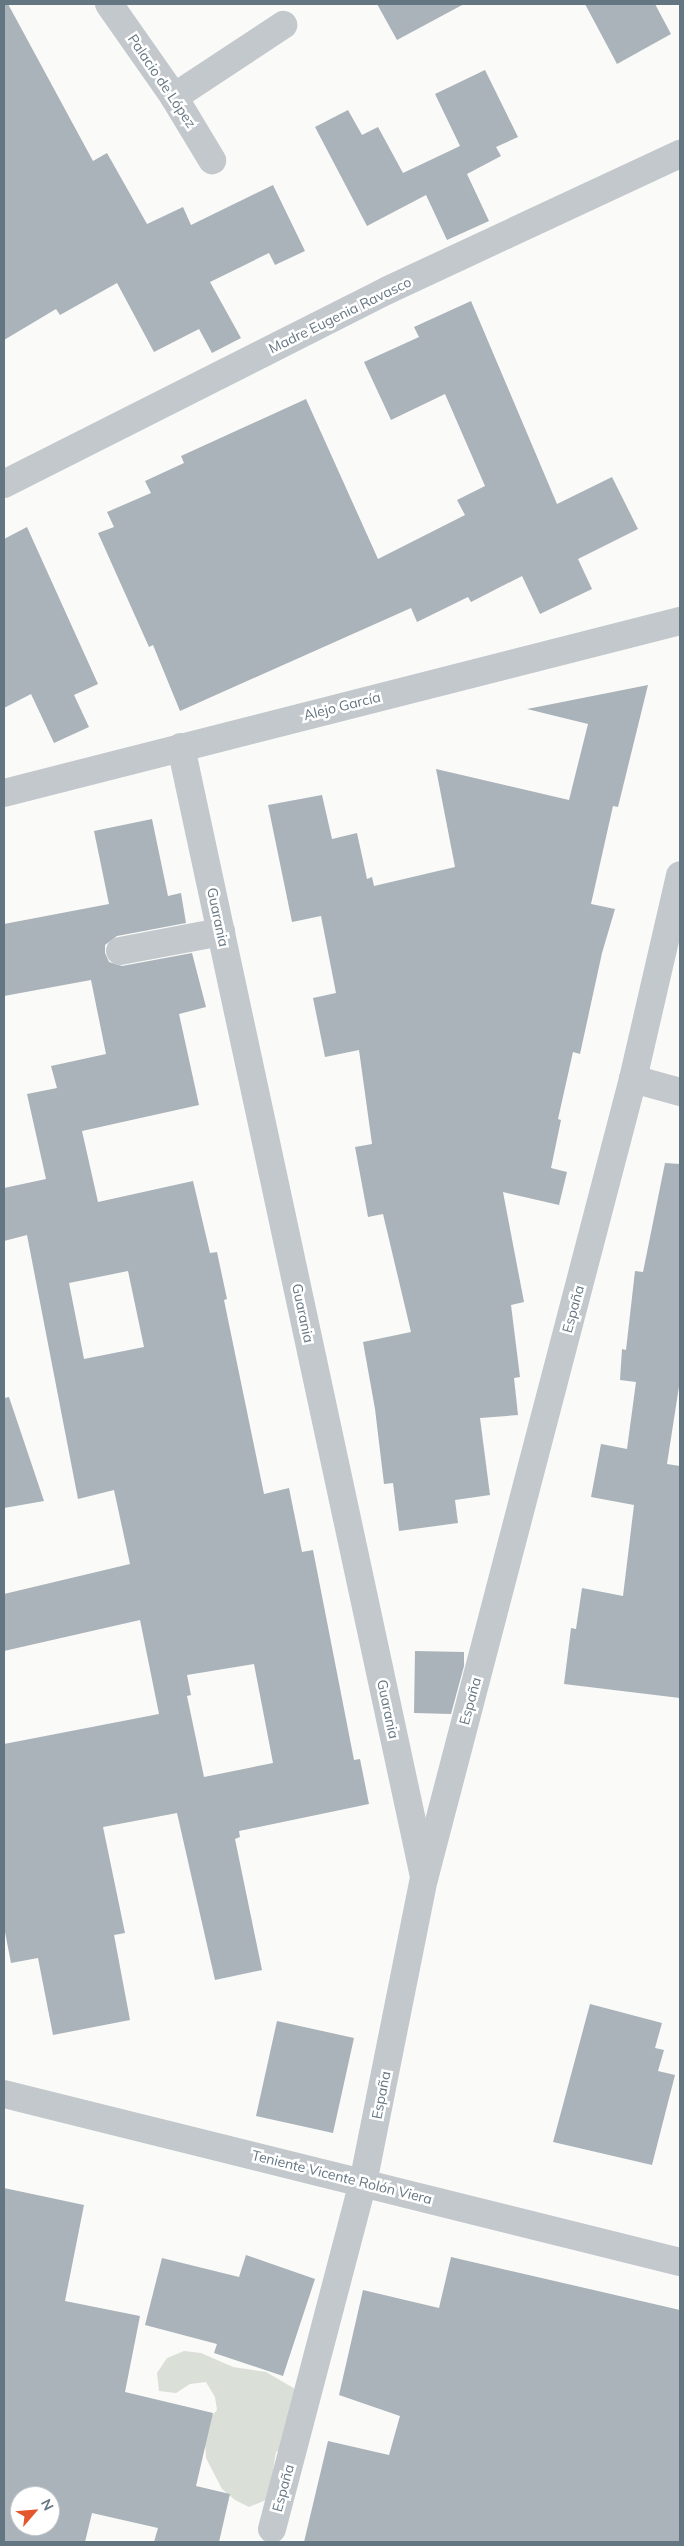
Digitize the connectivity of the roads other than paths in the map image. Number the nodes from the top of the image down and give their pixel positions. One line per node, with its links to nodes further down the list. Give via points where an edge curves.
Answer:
1 (109, 4): 3 (street, Palacio de López)
2 (283, 25): 3 (street)
3 (174, 97): 5 (street, Palacio de López)
4 (680, 154): 6 (street, Madre Eugenia Ravasco, via 388,290)
5 (212, 160)
6 (4, 484)
7 (680, 621): 8 (street, Alejo García)
8 (181, 747): 9 (street, Alejo García); 11 (street, Guarania)
9 (4, 793)
10 (680, 875): 13 (street, España)
11 (221, 932): 12 (street); 15 (street, Guarania)
12 (120, 951)
13 (633, 1079): 14 (street); 15 (street, España)
14 (680, 1092)
15 (424, 1879): 17 (street, España)
16 (4, 2094): 17 (street, Teniente Vicente Rolón Viera)
17 (364, 2182): 18 (street, Teniente Vicente Rolón Viera); 19 (street, España)
18 (680, 2262)
19 (272, 2529)

